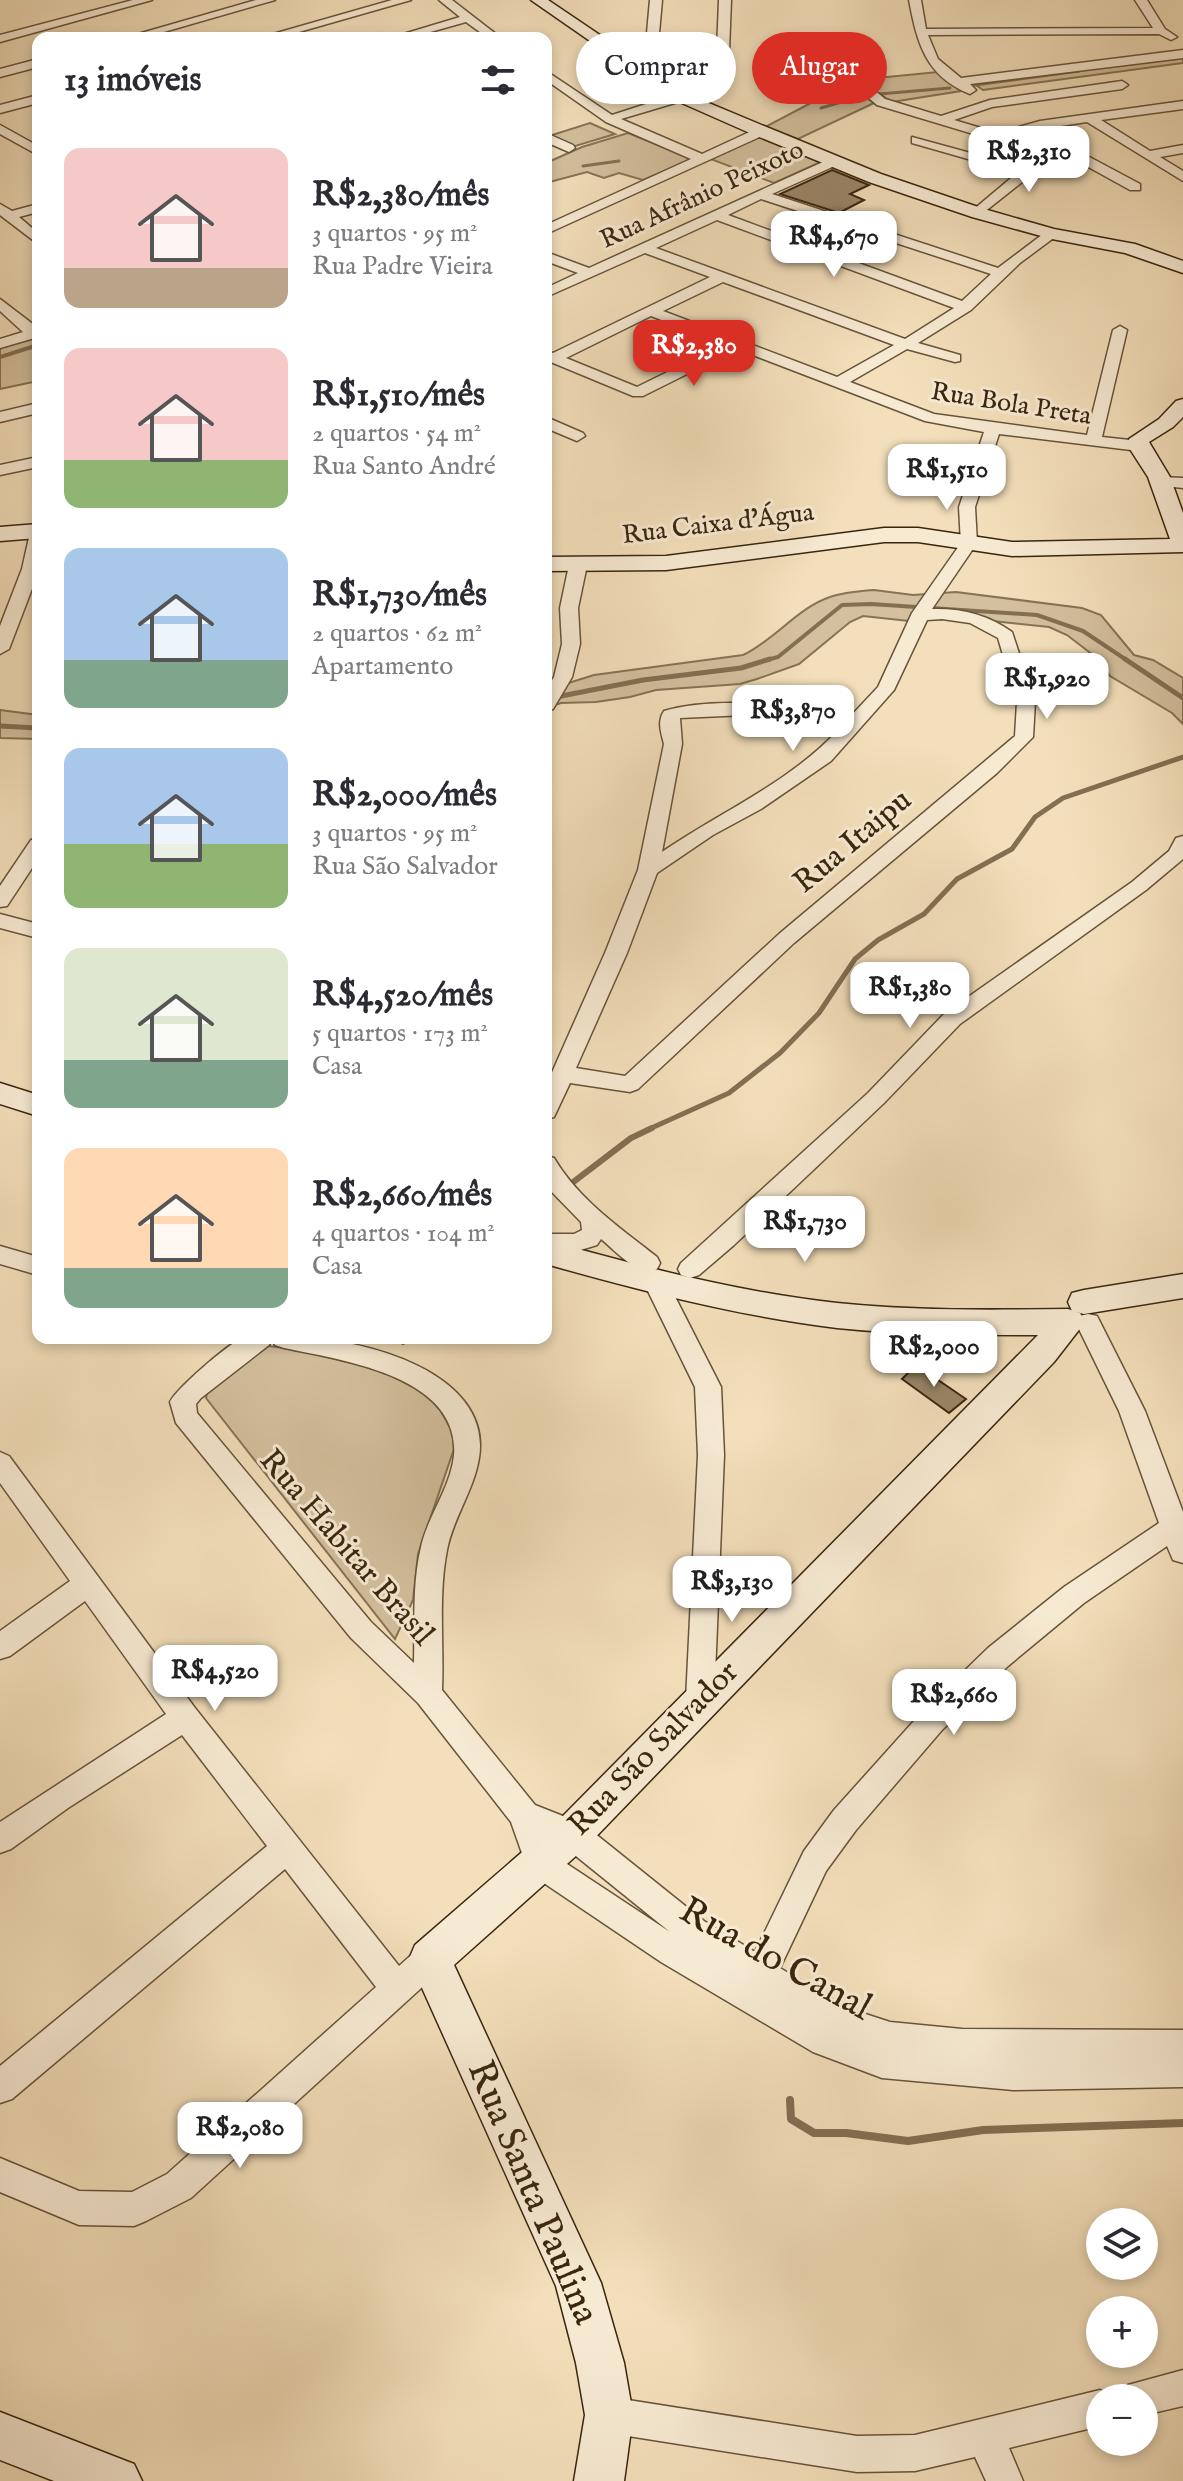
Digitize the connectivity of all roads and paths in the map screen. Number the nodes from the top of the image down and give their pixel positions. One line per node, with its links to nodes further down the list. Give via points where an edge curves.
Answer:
1 (146, 0): 11 (street)
2 (269, 0): 15 (street)
3 (405, 0): 16 (street)
4 (445, 0): 12 (street)
5 (538, 0): 19 (street)
6 (656, 0): 20 (street)
7 (725, 0): 21 (street)
8 (915, 0): 22 (street)
9 (1141, 0): 14 (street)
10 (71, 5): 11 (street)
11 (90, 15): 23 (street)
12 (467, 18): 17 (street); 18 (street)
13 (0, 25): 23 (street)
14 (1161, 31): 22 (street); 26 (street)
15 (152, 32)
16 (287, 32)
17 (417, 32)
18 (487, 32)
19 (584, 32)
20 (653, 32)
21 (723, 32)
22 (921, 32): 32 (street, via 922,48 931,62)
23 (17, 34): 24 (street); 25 (street)
24 (0, 39)
25 (32, 42)
26 (1183, 45)
27 (1183, 54): 32 (street)
28 (32, 65): 29 (street)
29 (0, 73)
30 (1104, 75): 33 (street)
31 (552, 79): 43 (street)
32 (962, 85): 38 (street)
33 (1122, 85): 38 (street); 41 (street)
34 (32, 101): 40 (street)
35 (887, 103): 44 (street)
36 (658, 104): 43 (street)
37 (698, 104): 47 (street)
38 (990, 104): 44 (street)
39 (1183, 105): 41 (street)
40 (0, 109)
41 (1153, 109): 42 (street)
42 (1089, 118): 45 (street); 55 (street)
43 (610, 119): 56 (street)
44 (939, 121): 48 (street)
45 (1027, 127): 48 (street); 54 (street)
46 (0, 129): 51 (street)
47 (762, 131): 56 (street); 57 (street)
48 (995, 138): 54 (street)
49 (552, 140): 52 (street)
50 (916, 140): 58 (street)
51 (32, 141)
52 (569, 148)
53 (1183, 149): 55 (street)
54 (1062, 153): 58 (street); 60 (street)
55 (1149, 155): 59 (street)
56 (703, 159): 66 (street)
57 (834, 161): 61 (street, Rua Afrânio Peixoto); 64 (street)
58 (1026, 172): 64 (street)
59 (1183, 177)
60 (1135, 187)
61 (761, 195): 65 (street, Rua Afrânio Peixoto); 73 (street)
62 (32, 209): 63 (street)
63 (5, 212): 68 (street)
64 (978, 213): 67 (street)
65 (716, 215): 69 (street, Rua Afrânio Peixoto); 77 (street)
66 (552, 227)
67 (1052, 234): 71 (street); 73 (street)
68 (32, 235)
69 (644, 248): 72 (street, Rua Afrânio Peixoto); 74 (street)
70 (552, 258): 72 (street)
71 (1177, 261)
72 (590, 273): 75 (street, Rua Afrânio Peixoto)
73 (1001, 273): 77 (street)
74 (721, 277): 78 (street); 84 (street)
75 (552, 290)
76 (0, 303): 79 (street)
77 (966, 307): 84 (street)
78 (653, 312): 83 (street, Rua Bola Preta); 85 (street)
79 (32, 330)
80 (1120, 330): 95 (street)
81 (32, 333): 82 (street)
82 (0, 344)
83 (736, 344): 86 (street, via 638,393); 88 (street, Rua Bola Preta)
84 (908, 345): 87 (street); 88 (street)
85 (552, 355)
86 (552, 357)
87 (955, 358)
88 (840, 382): 93 (street, Rua Bola Preta, via 930,418)
89 (1183, 405): 96 (street)
90 (32, 409): 91 (street)
91 (0, 417)
92 (552, 425): 94 (street)
93 (993, 429): 95 (street, Rua Bola Preta); 101 (street, via 967,507)
94 (577, 436)
95 (1093, 442): 96 (street, Rua Bola Preta)
96 (1160, 455): 102 (street)
97 (32, 463): 98 (street)
98 (0, 470)
99 (32, 532): 100 (street)
100 (0, 534)
101 (969, 543): 102 (street, Rua Caixa d'Água, via 1012,549); 105 (street, Rua Caixa d'Água, via 884,535 666,563); 106 (street)
102 (1183, 545)
103 (32, 564): 107 (street)
104 (552, 564): 105 (street, Rua Caixa d'Água)
105 (578, 565): 108 (street, via 569,608 571,644)
106 (922, 611): 109 (street, via 895,674); 116 (street, Rua Itaipu, via 979,621 1006,636 1026,702 1024,737 698,1016 630,1084)
107 (0, 649)
108 (552, 694)
109 (854, 726): 112 (street, via 797,776); 112 (street, via 782,709 671,715 673,744)
110 (1183, 842): 126 (street, via 1177,854 1139,886 952,1019 876,1098)
111 (32, 853): 113 (street)
112 (648, 870): 116 (street)
113 (0, 901)
114 (0, 921): 115 (street)
115 (32, 929)
116 (562, 1074): 118 (street)
117 (0, 1093): 119 (street)
118 (552, 1097)
119 (32, 1104)
120 (552, 1176): 121 (street)
121 (592, 1219): 122 (street, via 589,1239); 127 (street)
122 (552, 1246)
123 (552, 1248): 127 (street)
124 (0, 1255): 125 (street)
125 (32, 1264)
126 (690, 1269): 127 (street); 129 (street, via 869,1306)
127 (651, 1272): 129 (street, via 796,1309 881,1320); 137 (street, via 708,1387 711,1455)
128 (1183, 1288): 129 (street)
129 (1076, 1313): 133 (street, via 1132,1411); 137 (street, Rua São Salvador)
130 (252, 1344): 136 (street, Rua Habitar Brasil, via 192,1391 183,1402 185,1416 361,1630)
131 (308, 1344): 136 (street, via 391,1365 432,1384 457,1409 469,1436 457,1491 432,1557)
132 (2, 1471): 134 (street)
133 (1180, 1534): 145 (street, via 1074,1595 998,1657 932,1721 815,1861)
134 (87, 1584): 135 (street); 138 (street)
135 (0, 1647)
136 (428, 1694): 139 (street, Rua Habitar Brasil)
137 (700, 1700): 140 (street, Rua São Salvador)
138 (185, 1717): 141 (street); 142 (street)
139 (524, 1815): 140 (street, Rua Habitar Brasil); 143 (street, Rua Habitar Brasil)
140 (572, 1834): 143 (street, Rua São Salvador); 145 (street, Rua do Canal, via 693,1931)
141 (0, 1839)
142 (288, 1847): 146 (street); 149 (street)
143 (540, 1863): 144 (street, Rua São Salvador); 148 (street, Rua do Canal, via 748,1998 824,2041 882,2062 1013,2074)
144 (430, 1959): 146 (street); 154 (street, Rua Santa Paulina, via 578,2283)
145 (761, 1974): 147 (street, Rua do Canal, via 836,2020 890,2038 962,2045)
146 (396, 1987): 150 (street, via 179,2186 134,2209 79,2208)
147 (1183, 2046)
148 (1183, 2071)
149 (0, 2087)
150 (0, 2175)
151 (1183, 2388): 152 (street)
152 (1158, 2394)
153 (1086, 2412): 156 (street)
154 (609, 2415): 156 (street, via 857,2454 915,2453); 158 (street, Rua Santa Paulina)
155 (0, 2436): 157 (street)
156 (985, 2437): 159 (street)
157 (117, 2481)
158 (599, 2481)
159 (1005, 2481)

